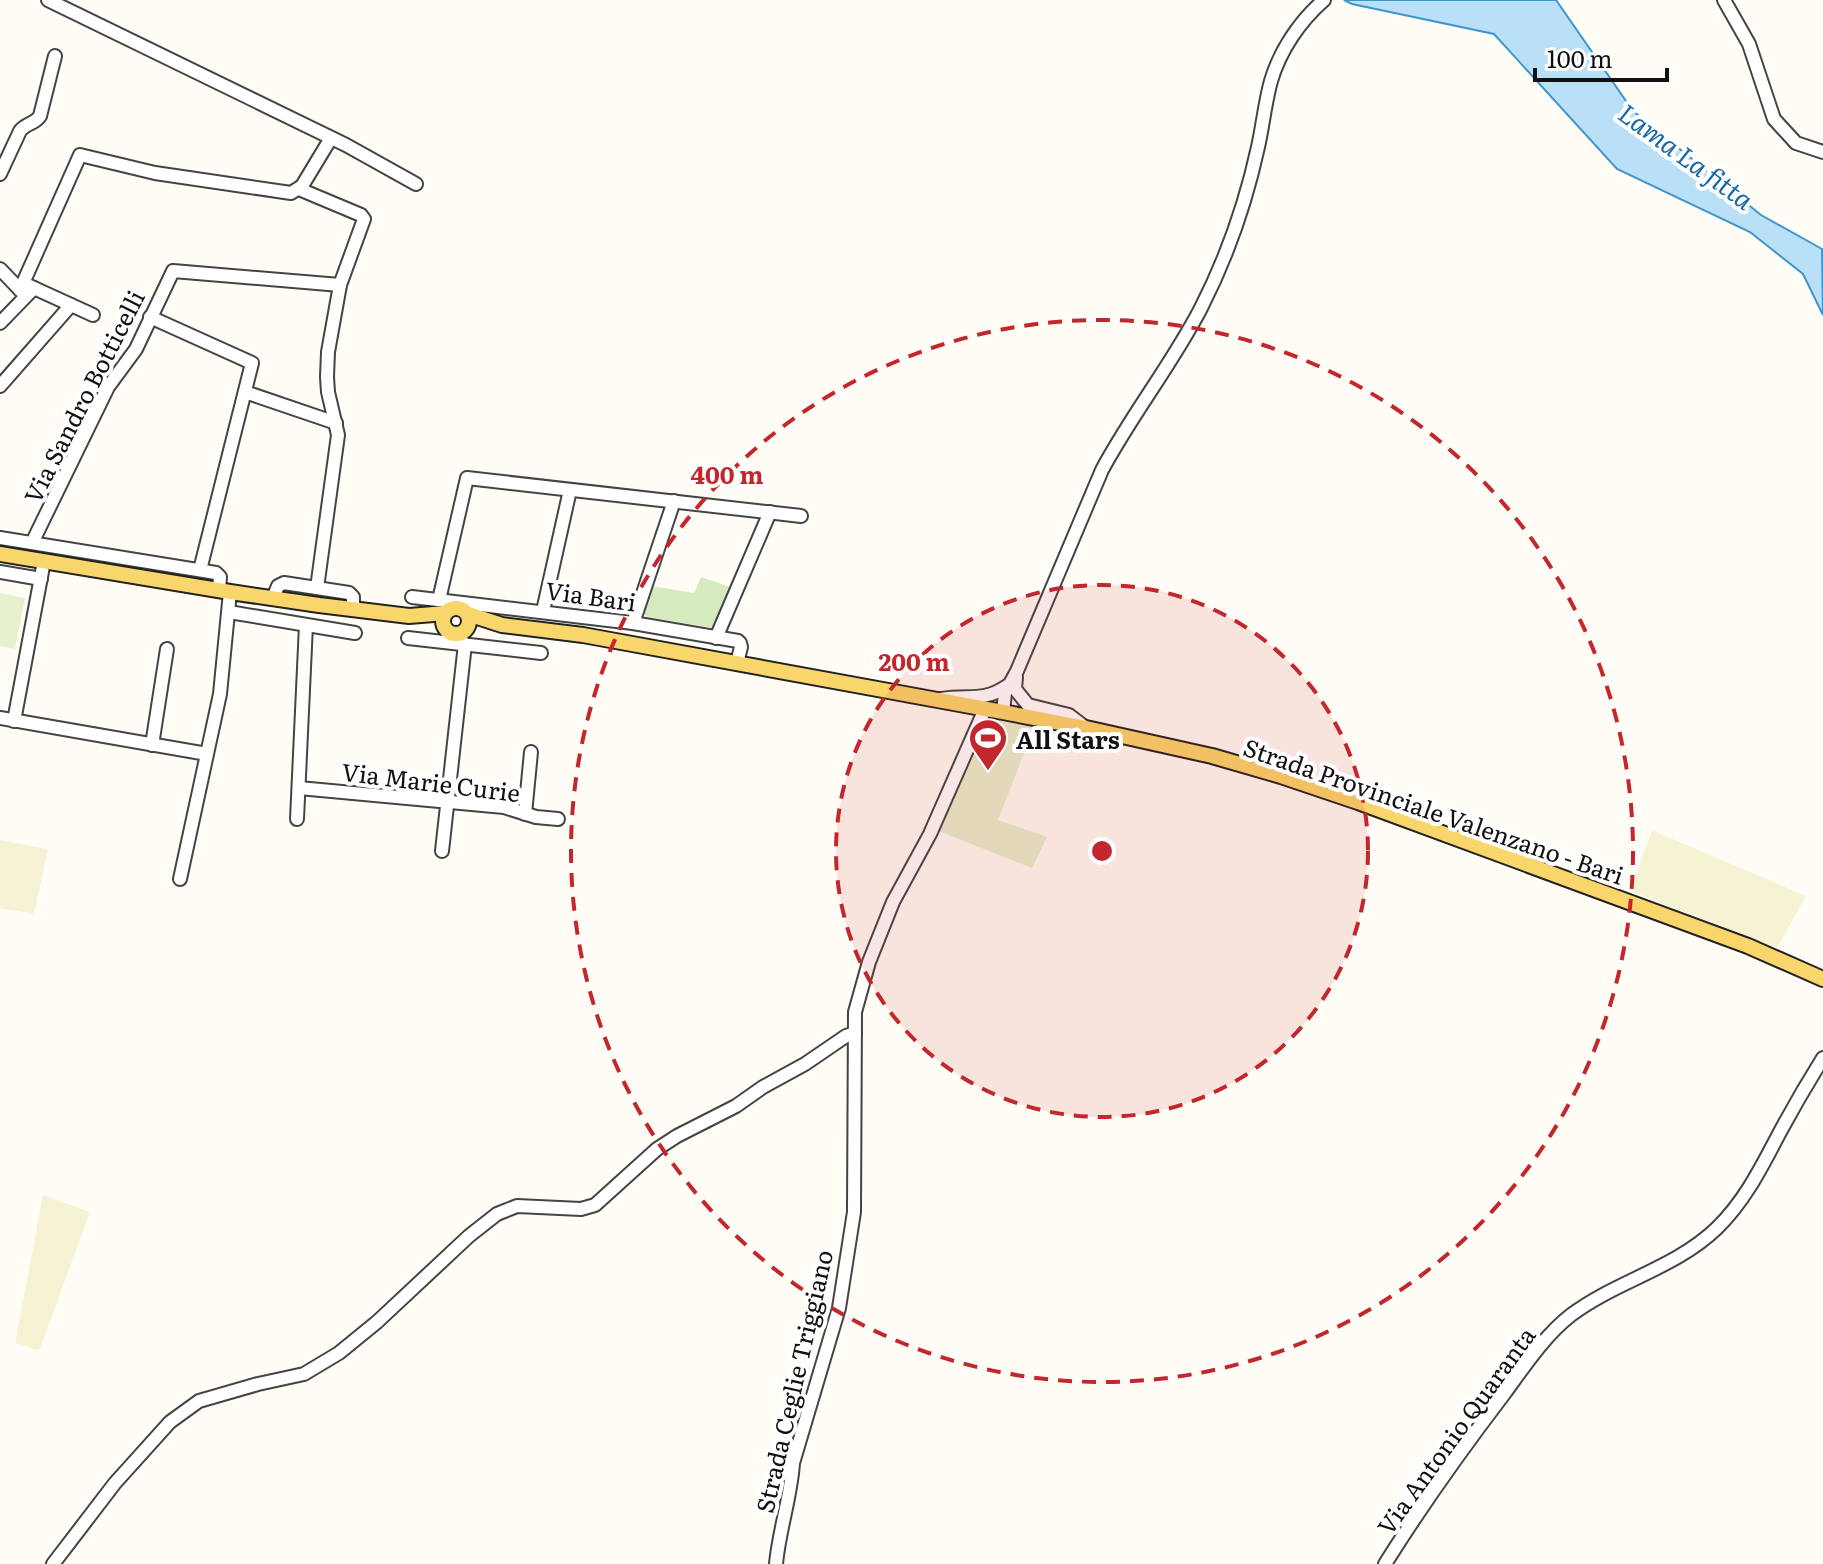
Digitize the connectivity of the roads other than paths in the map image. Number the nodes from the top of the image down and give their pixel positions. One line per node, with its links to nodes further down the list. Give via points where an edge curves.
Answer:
1 (48, 0): 5 (street)
2 (1324, 0): 52 (street, via 1289,42 1271,81 1243,205 1223,259 1189,328 1102,470)
3 (1724, 0): 6 (street, via 1749,44 1774,119 1796,143)
4 (55, 56): 7 (street, via 40,116 20,131)
5 (331, 138): 8 (street); 9 (street)
6 (1823, 152)
7 (0, 174)
8 (416, 184)
9 (299, 189): 11 (street, via 363,217); 12 (street, via 287,193 161,174 80,155)
10 (0, 269): 12 (street)
11 (340, 285): 15 (street, Via Sandro Botticelli, via 173,271); 19 (street, via 327,377)
12 (26, 289): 13 (street); 16 (street)
13 (71, 305): 14 (street); 17 (street)
14 (93, 315)
15 (150, 317): 18 (street, via 252,363); 25 (street, Via Sandro Botticelli, via 136,349 108,387)
16 (0, 323)
17 (0, 386)
18 (245, 392): 19 (street); 28 (street)
19 (336, 423): 31 (street)
20 (570, 490): 21 (street); 37 (street); 40 (street, via 467,478)
21 (674, 501): 22 (street); 41 (street)
22 (770, 512): 23 (street); 46 (street)
23 (801, 516)
24 (0, 538): 25 (street)
25 (32, 543): 28 (street)
26 (0, 554): 27 (main road, Via Bari)
27 (44, 561): 30 (street); 32 (main road, Via Bari)
28 (200, 570): 32 (street, via 218,574)
29 (0, 572): 30 (street)
30 (41, 579): 57 (street)
31 (317, 588): 34 (street, Via Bari, via 280,583); 36 (street, Via Bari, via 349,593)
32 (224, 591): 34 (main road, Via Bari); 38 (street)
33 (412, 597): 40 (street, Via Bari)
34 (278, 598): 35 (main road, Via Bari); 39 (street)
35 (319, 605): 36 (main road, Via Bari); 42 (street)
36 (353, 609): 40 (main road, Via Bari)
37 (543, 611): 40 (street, Via Bari); 41 (street, Via Bari)
38 (229, 612): 39 (street); 61 (street)
39 (279, 620): 42 (street)
40 (455, 622): 45 (street, Via Bari); 48 (street, Via Bari); 49 (main road, Via Bari, via 583,635); 63 (street)
41 (633, 623): 44 (street, Via Bari)
42 (311, 626): 43 (street); 62 (street)
43 (355, 633)
44 (689, 633): 46 (street, Via Bari); 49 (street)
45 (408, 638)
46 (716, 638): 50 (street, via 740,643)
47 (167, 649): 59 (street)
48 (541, 653)
49 (685, 654): 50 (main road, Via Bari)
50 (737, 663): 51 (main road, Via Bari)
51 (832, 681): 53 (main road, Strada Provinciale Valenzano - Bari)
52 (1012, 686): 53 (street, via 981,698); 55 (street, via 1003,697); 58 (street, via 1028,705 1069,715)
53 (931, 700): 54 (main road, Strada Provinciale Valenzano - Bari)
54 (985, 709): 55 (main road, Strada Provinciale Valenzano - Bari); 70 (street, Strada Ceglie Triggiano, via 880,931 855,1012)
55 (1003, 712): 58 (main road, Strada Provinciale Valenzano - Bari)
56 (0, 718): 57 (street)
57 (14, 721): 59 (street)
58 (1086, 728): 69 (main road, Strada Provinciale Valenzano - Bari, via 1212,756 1358,802 1748,946)
59 (152, 745): 61 (street)
60 (531, 752): 64 (street)
61 (207, 754): 68 (street)
62 (299, 788): 63 (street, Via Marie Curie); 65 (street)
63 (448, 801): 64 (street, Via Marie Curie); 67 (street)
64 (525, 814): 66 (street, Via Marie Curie)
65 (297, 819)
66 (558, 819)
67 (442, 851)
68 (180, 879)
69 (1823, 979)
70 (855, 1033): 72 (street, via 657,1149 595,1205 517,1206 497,1214 367,1330 304,1374 199,1401 170,1422 115,1483); 73 (street, Strada Ceglie Triggiano, via 854,1212 839,1308 793,1463)
71 (1823, 1058): 74 (street, Via Antonio Quaranta, via 1740,1204 1688,1250 1557,1326 1452,1462)
72 (53, 1564)
73 (776, 1564)
74 (1385, 1564)

